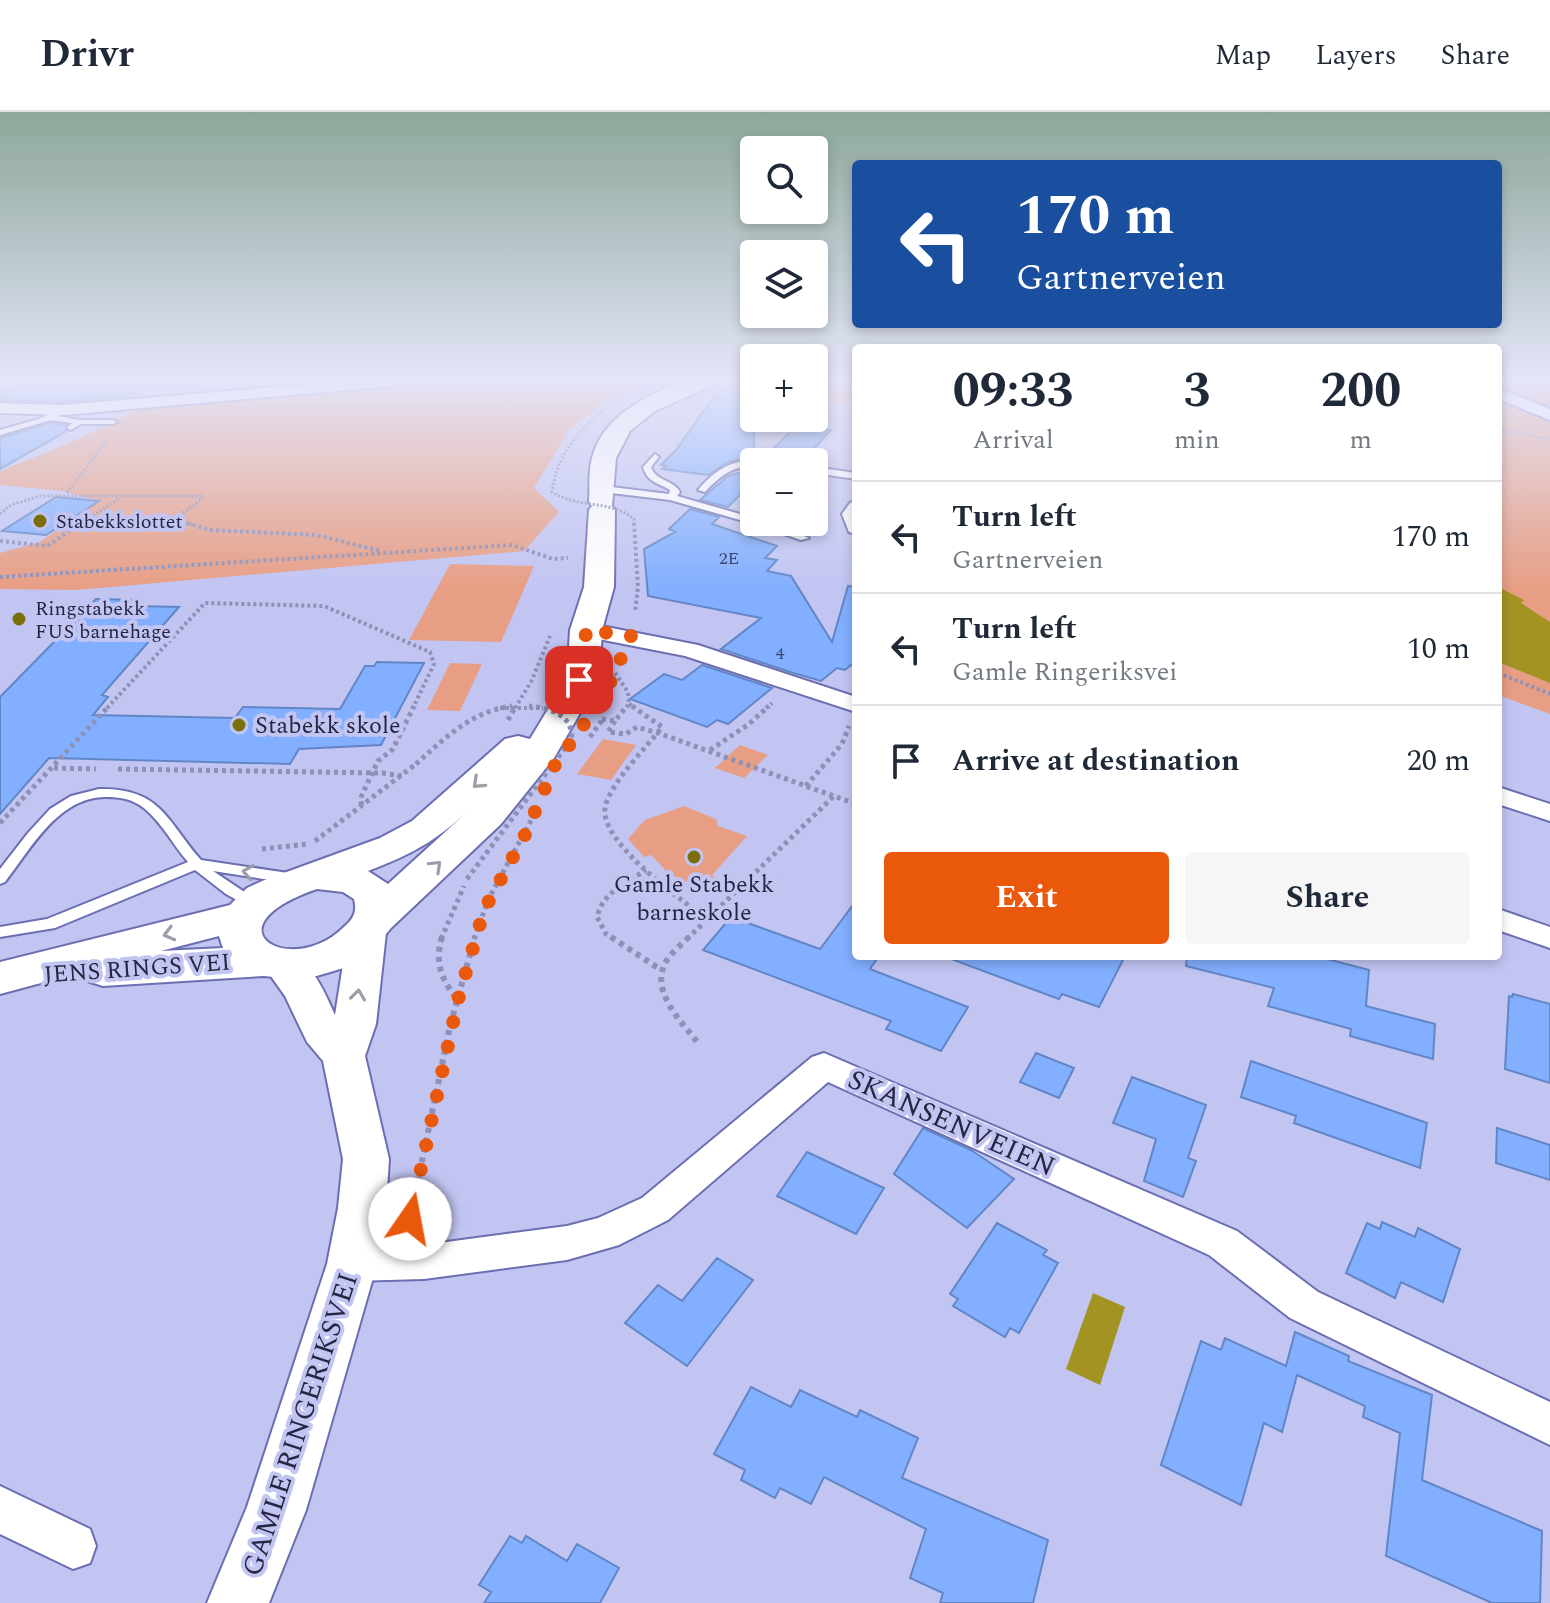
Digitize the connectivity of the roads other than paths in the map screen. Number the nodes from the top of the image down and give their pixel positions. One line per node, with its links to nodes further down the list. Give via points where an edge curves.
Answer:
1 (608, 450): 8 (main road)
2 (655, 457): 7 (lane, via 648,473 674,488)
3 (740, 465): 6 (lane, via 722,468)
4 (828, 472): 5 (lane)
5 (852, 475)
6 (702, 490)
7 (671, 497): 8 (lane); 9 (lane)
8 (596, 501): 12 (main road, via 599,587)
9 (740, 516)
10 (798, 536): 11 (lane)
11 (804, 538)
12 (569, 631): 13 (street, via 631,636 690,650); 16 (main road, one-way to 16, via 566,659 531,731 455,805 394,847); 21 (main road, one-way to 12, via 487,816 541,750 573,696 584,664)
13 (852, 704)
14 (1502, 796): 15 (street)
15 (1550, 813)
16 (314, 860): 17 (lane, one-way to 17); 19 (main road); 21 (main road, via 371,890 378,903)
17 (197, 864): 18 (lane, via 148,802 133,794 108,792 77,797 54,812); 19 (lane); 22 (lane, via 50,924)
18 (0, 879)
19 (249, 910): 24 (main road, via 239,930 241,942 249,953); 25 (main road, JENS RINGS VEI, one-way to 25)
20 (1502, 920): 23 (street)
21 (372, 925): 24 (main road, via 351,947 330,957 306,964); 26 (street, one-way to 21, via 355,1024)
22 (0, 932)
23 (1550, 938)
24 (272, 963): 25 (main road, JENS RINGS VEI); 26 (street, GAMLE RINGERIKSVEI, via 303,990 322,1031)
25 (5, 977)
26 (343, 1056): 27 (street, GAMLE RINGERIKSVEI, via 366,1159)
27 (352, 1264): 28 (street, SKANSENVEIEN, via 424,1262 605,1233 655,1209 824,1066 1223,1243 1304,1305); 31 (street, GAMLE RINGERIKSVEI, via 276,1510)
28 (1550, 1424)
29 (0, 1509): 30 (street)
30 (73, 1546)
31 (238, 1603)

